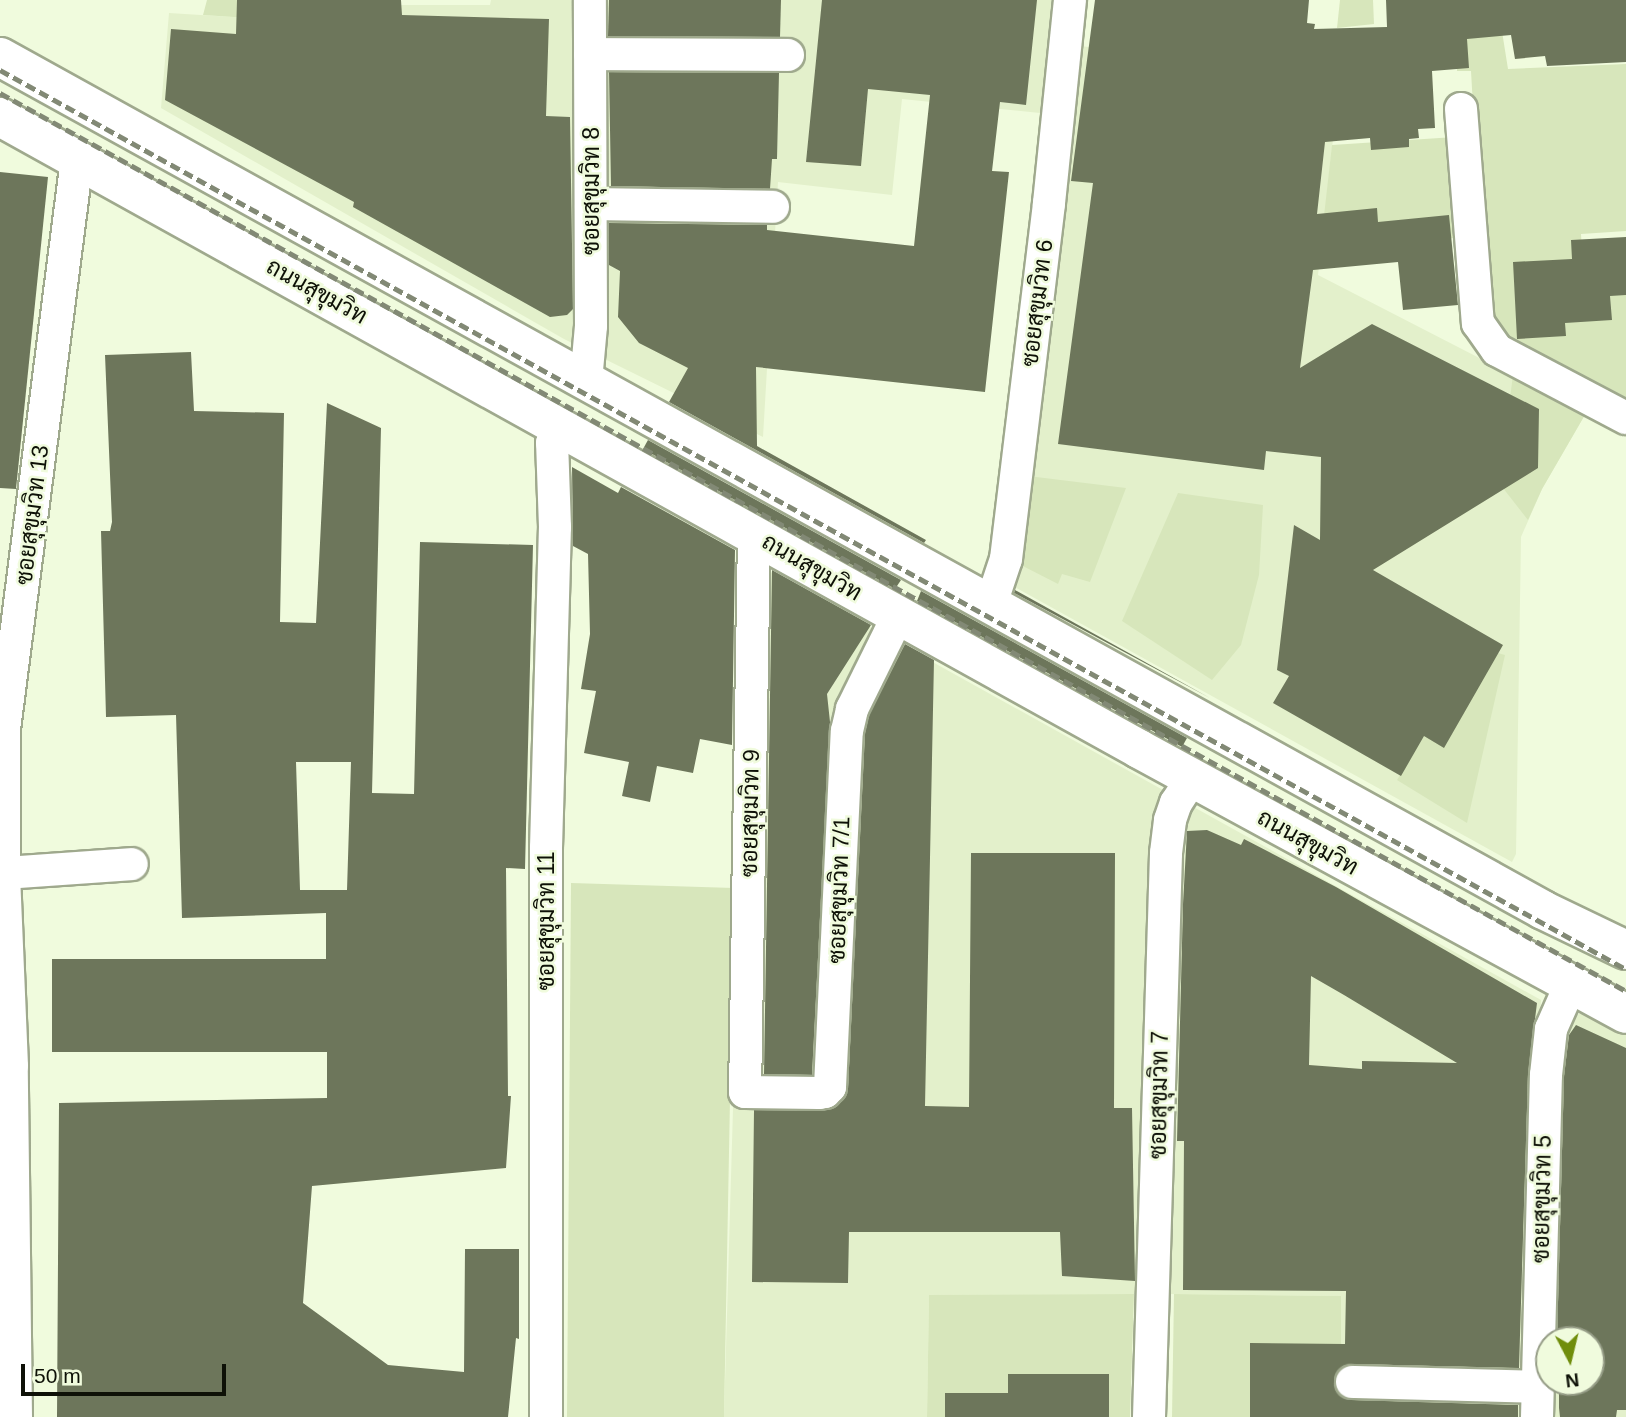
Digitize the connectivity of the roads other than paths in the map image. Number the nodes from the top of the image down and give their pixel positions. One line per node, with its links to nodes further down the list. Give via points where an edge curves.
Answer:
1 (590, 0): 3 (street, ซอยสุขุมวิท 8)
2 (1070, 0): 15 (street, ซอยสุขุมวิท 6, via 1006,559)
3 (590, 54): 4 (street); 9 (street, ซอยสุขุมวิท 8)
4 (788, 55)
5 (0, 57): 11 (main road)
6 (1461, 109): 12 (street, via 1478,323 1497,350)
7 (0, 117): 8 (main road, ถนนสุขุมวิท)
8 (77, 160): 13 (main road, ถนนสุขุมวิท); 19 (street, ซอยสุขุมวิท 13, via 4,729)
9 (591, 204): 10 (street); 11 (street, ซอยสุขุมวิท 8)
10 (773, 207)
11 (586, 381): 13 (main road); 15 (main road)
12 (1626, 418)
13 (560, 426): 14 (main road, ถนนสุขุมวิท); 27 (street, ซอยสุขุมวิท 11, via 552,443 555,527 546,848)
14 (754, 534): 16 (main road, ถนนสุขุมวิท); 23 (street, ซอยสุขุมวิท 9)
15 (991, 604): 20 (main road, via 1544,910)
16 (898, 616): 17 (main road, ถนนสุขุมวิท); 23 (street, ซอยสุขุมวิท 7/1, via 852,709 847,731 830,1087 825,1092)
17 (1192, 778): 21 (main road, ถนนสุขุมวิท); 28 (street, ซอยสุขุมวิท 7, via 1170,820 1166,853)
18 (132, 864): 19 (street)
19 (4, 873): 26 (street, ซอยสุขุมวิท 13, via 12,1066)
20 (1626, 950)
21 (1570, 986): 22 (main road, ถนนสุขุมวิท); 25 (street, ซอยสุขุมวิท 5, via 1550,1029 1546,1074)
22 (1626, 1014)
23 (745, 1092)
24 (1352, 1382): 25 (street)
25 (1537, 1402)
26 (16, 1417)
27 (546, 1417)
28 (1149, 1417)

